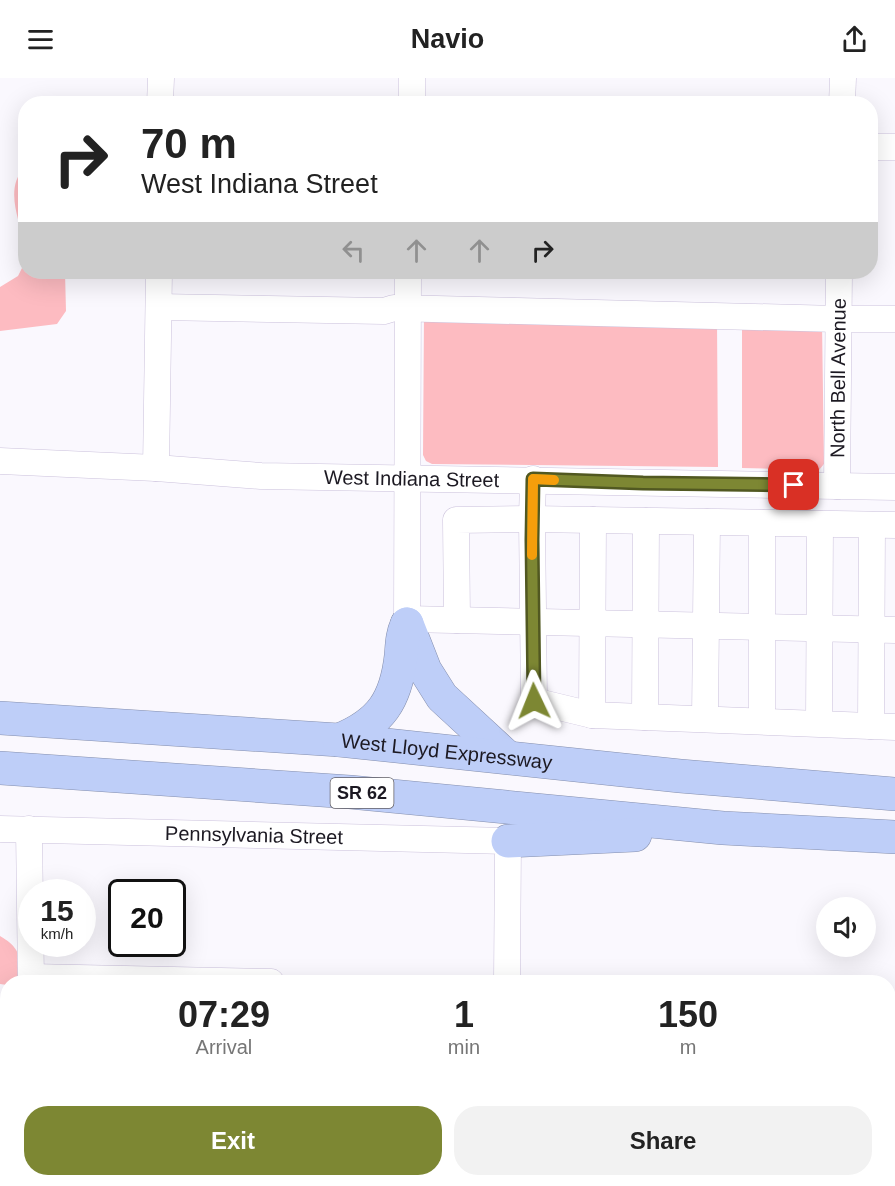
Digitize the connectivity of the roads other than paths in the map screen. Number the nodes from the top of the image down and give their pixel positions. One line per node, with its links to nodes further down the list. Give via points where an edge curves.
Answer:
1 (160, 78): 4 (street)
2 (412, 78): 5 (street)
3 (843, 78): 6 (street)
4 (160, 96)
5 (412, 96)
6 (842, 96)
7 (878, 147): 8 (street)
8 (895, 147)
9 (159, 279): 12 (street)
10 (408, 279): 13 (street)
11 (839, 279): 14 (street, North Bell Avenue)
12 (159, 307): 13 (street, via 384,311); 17 (street)
13 (406, 308): 14 (street); 18 (street)
14 (838, 319): 15 (street); 20 (street, North Bell Avenue)
15 (895, 319)
16 (0, 461): 17 (street, West Indiana Street)
17 (156, 468): 18 (street, West Indiana Street, via 261,476)
18 (406, 477): 19 (street, West Indiana Street); 30 (street)
19 (533, 479): 20 (street, West Indiana Street); 22 (street)
20 (837, 486): 21 (street, West Indiana Street)
21 (895, 487)
22 (532, 519): 23 (street); 29 (street, via 456,520); 31 (street)
23 (593, 520): 24 (street); 32 (street)
24 (646, 521): 25 (street); 33 (street)
25 (707, 522): 26 (street); 34 (street)
26 (762, 523): 27 (street); 35 (street)
27 (819, 524): 28 (street); 36 (street)
28 (884, 525): 37 (street)
29 (457, 620): 30 (street); 31 (street)
30 (407, 621): 45 (highway, via 395,688 387,704 372,722); 46 (highway, via 425,670 442,698)
31 (532, 622): 32 (street); 38 (street, via 534,701)
32 (592, 624): 33 (street); 38 (street)
33 (645, 624): 34 (street); 39 (street)
34 (706, 626): 35 (street); 41 (street)
35 (761, 627): 36 (street); 42 (street)
36 (819, 628): 37 (street); 43 (street)
37 (883, 630): 44 (street)
38 (592, 715): 39 (street)
39 (645, 717): 41 (street)
40 (0, 718): 45 (highway, West Lloyd Expressway)
41 (705, 719): 42 (street)
42 (762, 721): 43 (street)
43 (819, 723): 44 (street)
44 (883, 726)
45 (339, 740): 46 (highway, West Lloyd Expressway)
46 (506, 756): 48 (highway, West Lloyd Expressway)
47 (0, 768): 49 (highway, SR 62, via 350,792)
48 (895, 794)
49 (723, 828): 52 (highway, SR 62); 53 (highway)
50 (0, 829): 51 (street, Pennsylvania Street)
51 (29, 829): 53 (street, Pennsylvania Street); 54 (street)
52 (895, 837)
53 (508, 841): 55 (street)
54 (31, 975)
55 (507, 975)

